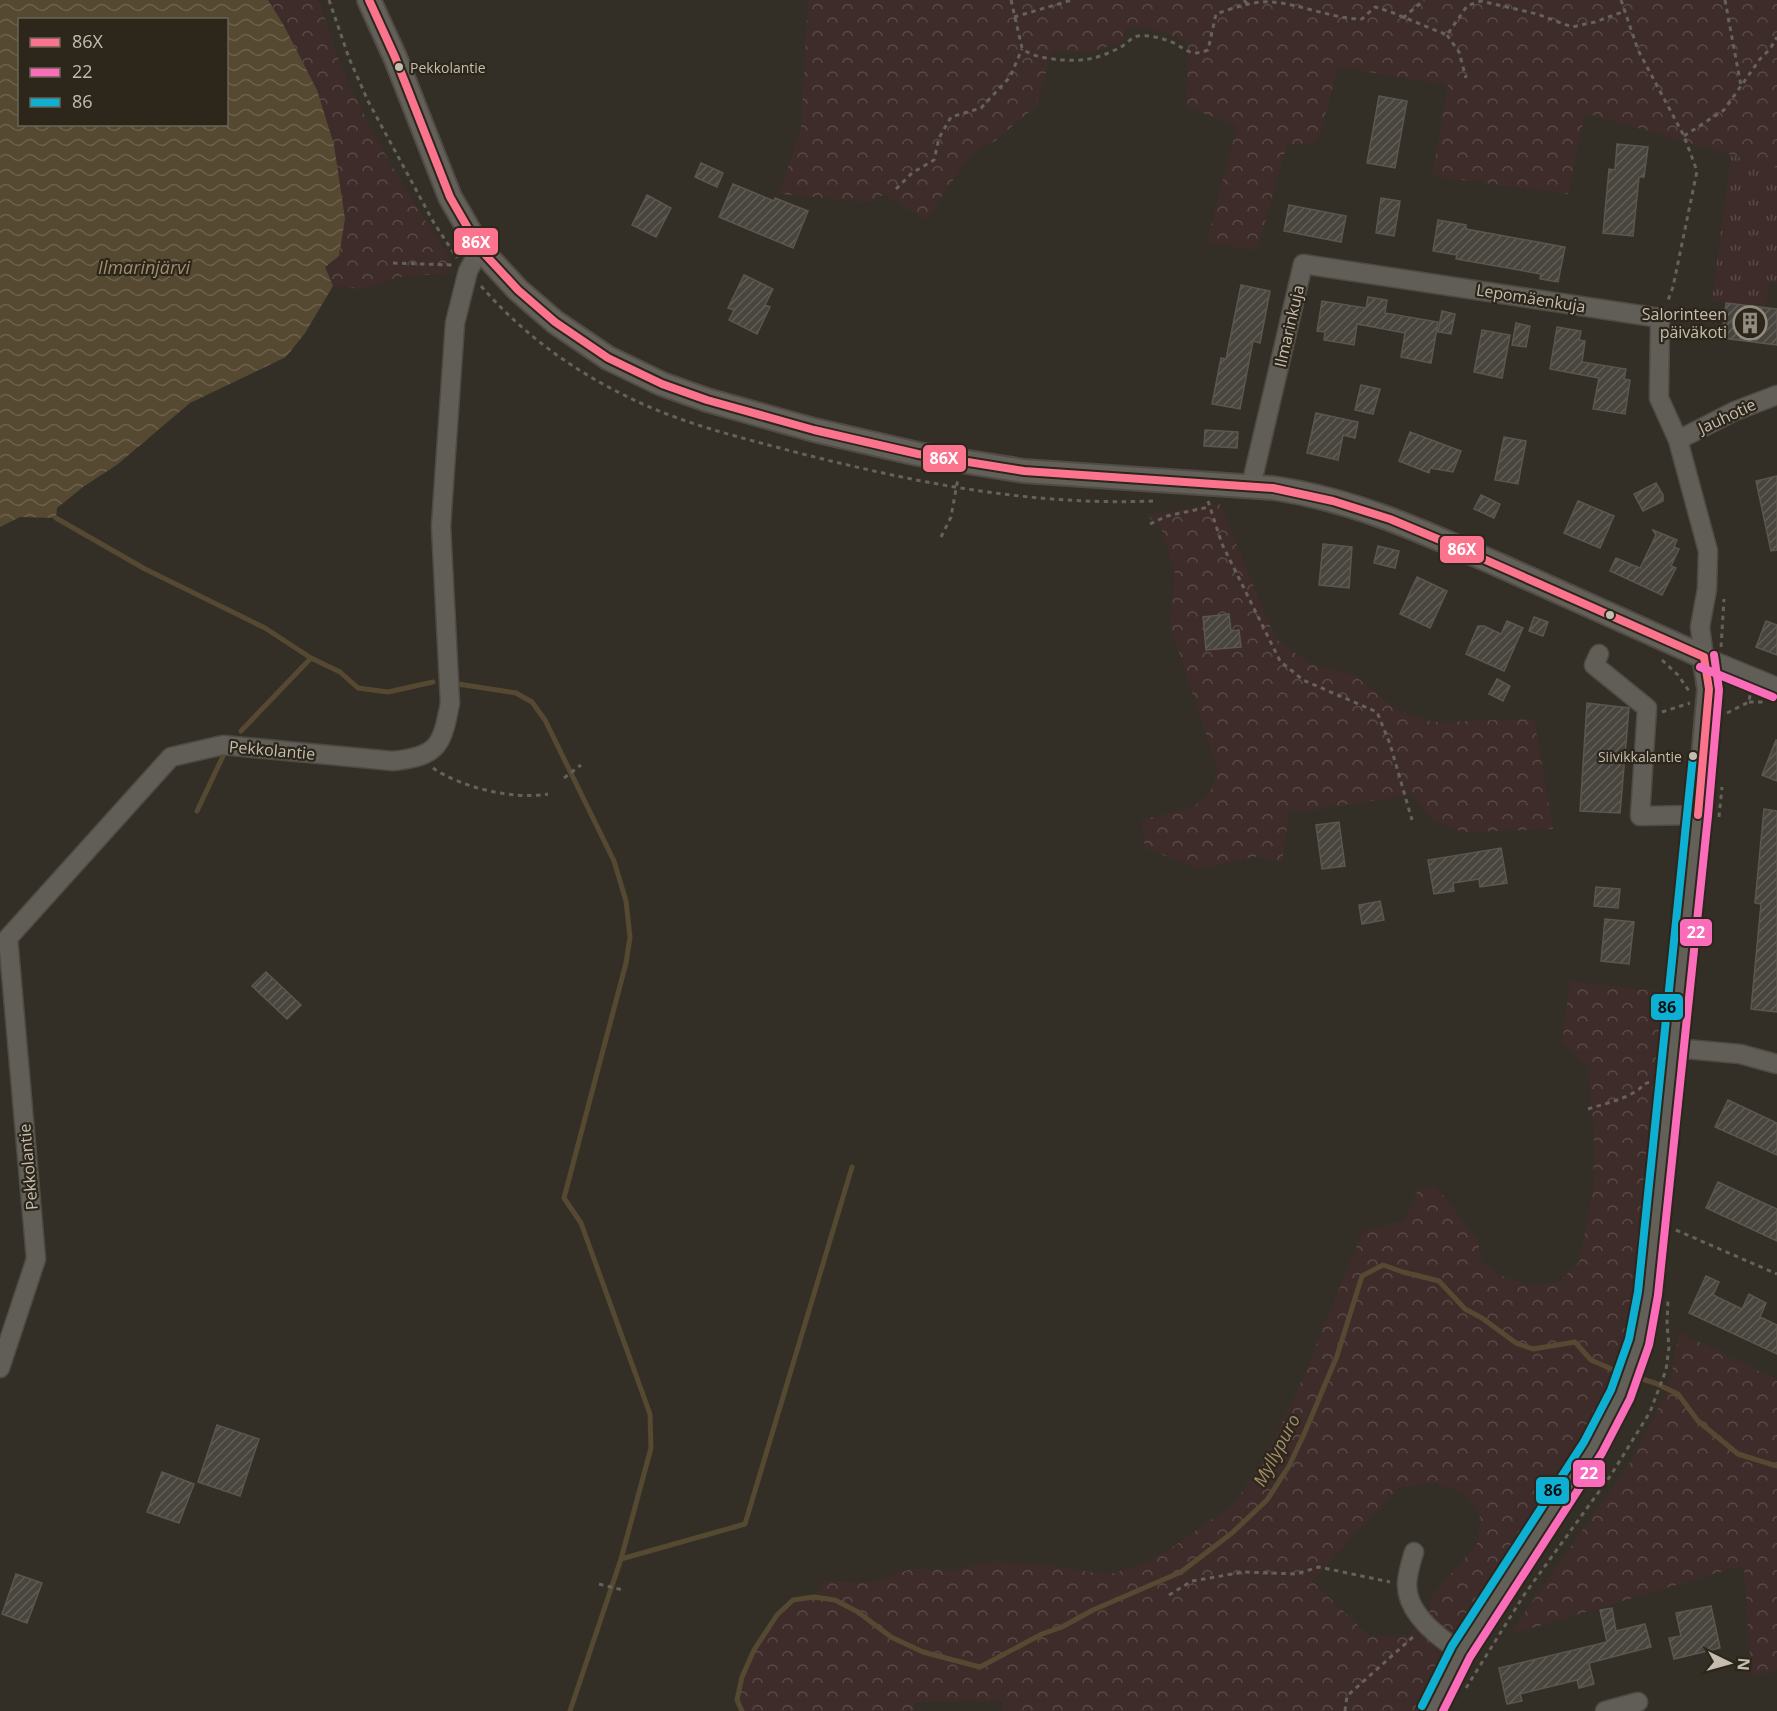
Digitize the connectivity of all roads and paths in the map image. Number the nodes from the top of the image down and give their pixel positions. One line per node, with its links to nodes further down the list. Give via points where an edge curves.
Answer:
1 (328, 0): 24 (path, via 368,101 449,249)
2 (369, 0): 22 (main road, via 450,197)
3 (1011, 0): 11 (path)
4 (1072, 0): 11 (path)
5 (1244, 0): 9 (path)
6 (1424, 0): 12 (path)
7 (1621, 0): 10 (path)
8 (1725, 0): 19 (path)
9 (1248, 5): 12 (path, via 1282,4 1350,19 1362,19 1375,7); 15 (path, via 1216,14 1208,50 1204,51 1189,53 1155,36 1135,36 1122,47 1092,59 1061,60 1027,53)
10 (1625, 11): 13 (path, via 1572,27 1480,0 1467,6); 20 (path, via 1638,50)
11 (1014, 17): 15 (path)
12 (1403, 18): 13 (path)
13 (1447, 35): 18 (path, via 1459,52)
14 (1777, 37): 16 (path)
15 (1022, 48): 21 (path, via 1010,77 981,108 951,117 933,160)
16 (1770, 49): 17 (path); 19 (path)
17 (1777, 54)
18 (1466, 78)
19 (1741, 86): 20 (path, via 1724,110)
20 (1684, 136): 26 (path, via 1696,171 1673,287)
21 (896, 189)
22 (480, 249): 24 (street); 29 (main road, via 518,290 564,328 608,358 662,384 784,423)
23 (393, 263): 24 (path)
24 (465, 268): 31 (path, via 502,310 541,344 596,380 654,409 767,445); 45 (street, via 455,323 441,526 450,703 445,731 436,747)
25 (1403, 278): 26 (street, Lepomäenkuja); 30 (street, Ilmarinkuja, via 1303,264)
26 (1660, 318): 28 (street, via 1659,398)
27 (1777, 394): 28 (street, Jauhotie)
28 (1678, 440): 39 (street, via 1708,551 1700,627)
29 (960, 461): 30 (main road, via 1024,471); 31 (path)
30 (1251, 486): 39 (main road, via 1310,493 1370,511)
31 (957, 489): 33 (path, via 1066,501); 36 (path, via 951,517)
32 (1217, 498): 34 (path, via 1207,499)
33 (1160, 501)
34 (1209, 507): 35 (path); 50 (path, via 1222,544 1280,661 1302,680 1377,712)
35 (1150, 524)
36 (941, 537)
37 (1599, 654): 44 (street, via 1594,665 1647,708)
38 (1658, 656): 43 (path)
39 (1704, 657): 40 (street); 43 (main road, via 1709,689)
40 (1777, 687)
41 (1749, 702): 42 (path)
42 (1766, 702)
43 (1702, 703): 44 (path); 49 (main road)
44 (1646, 718): 49 (street, via 1640,816)
45 (424, 754): 48 (path, via 434,769 459,782 521,796); 57 (street, Pekkolantie, via 393,761 224,745 171,757 8,938 36,1259)
46 (581, 765): 47 (path)
47 (564, 778)
48 (548, 794)
49 (1698, 815): 51 (main road)
50 (1412, 820)
51 (1675, 1048): 52 (street, via 1740,1054); 53 (main road)
52 (1777, 1064)
53 (1672, 1074): 54 (path); 65 (main road, via 1648,1294 1639,1342 1621,1394 1593,1447)
54 (1588, 1109)
55 (1676, 1230): 56 (path)
56 (1777, 1274)
57 (0, 1368)
58 (1666, 1370): 66 (path, via 1635,1438 1524,1595)
59 (1414, 1552): 61 (street)
60 (599, 1584): 62 (path)
61 (1407, 1585): 63 (path, via 1319,1567 1296,1574 1244,1572 1192,1581); 64 (street, via 1411,1602)
62 (623, 1590)
63 (1169, 1595)
64 (1427, 1625): 65 (street); 68 (path, via 1347,1696)
65 (1461, 1652): 69 (main road)
66 (1463, 1693)
67 (1638, 1702): 70 (street)
68 (1345, 1711)
69 (1431, 1711)
70 (1605, 1711)

